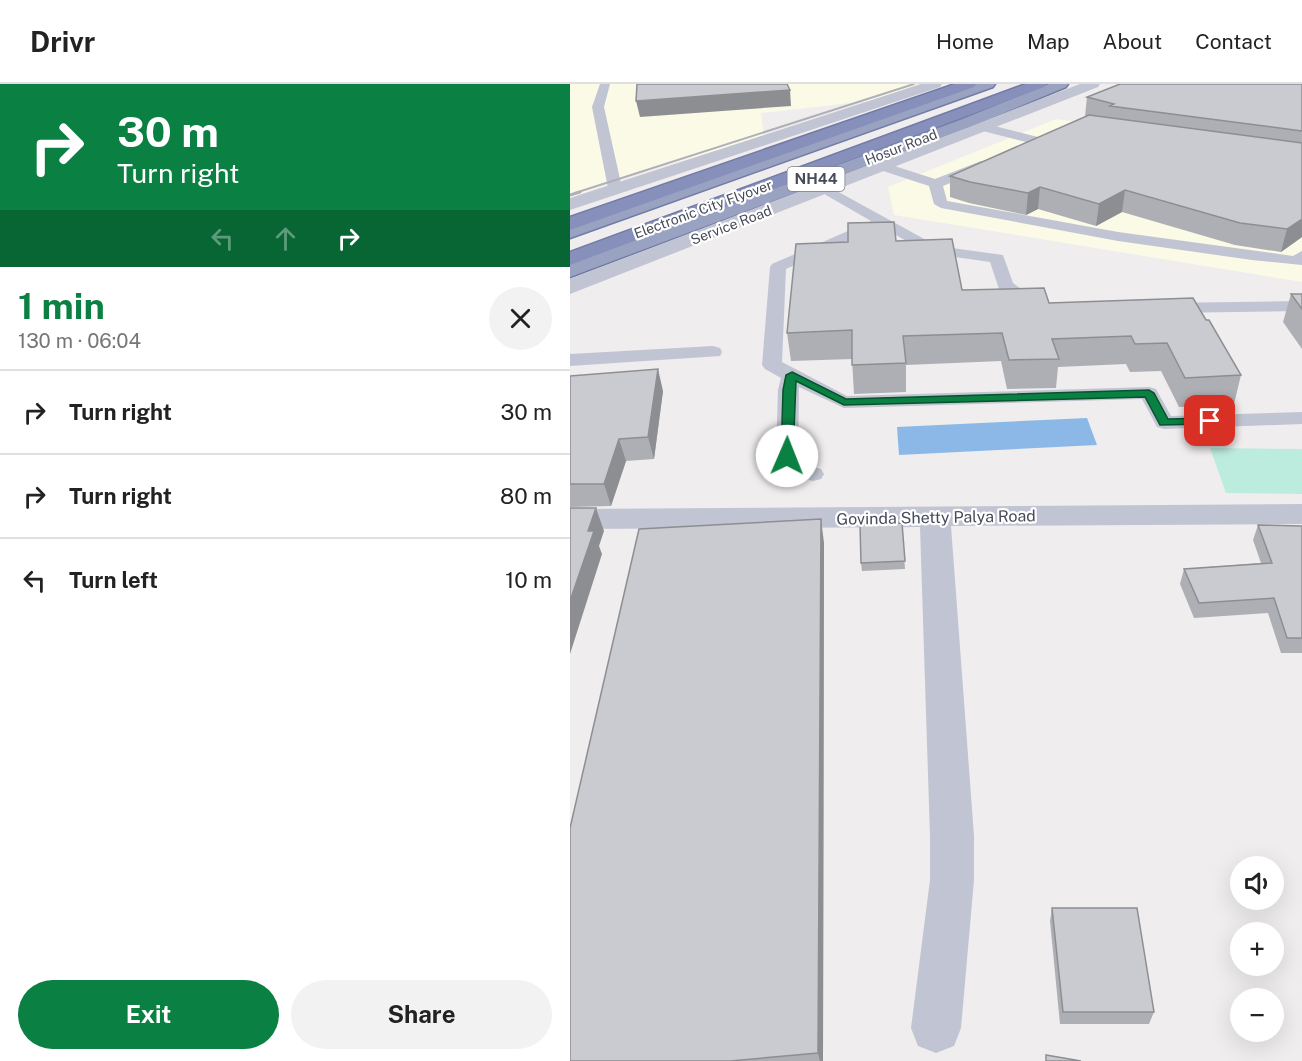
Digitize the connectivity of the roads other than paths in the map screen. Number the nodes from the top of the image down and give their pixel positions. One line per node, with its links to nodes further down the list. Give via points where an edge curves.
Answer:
1 (605, 84): 15 (lane, via 598,107)
2 (935, 84): 15 (street)
3 (969, 84): 18 (highway)
4 (988, 84): 19 (highway, Hosur Road / NH44)
5 (1008, 84): 20 (highway, Electronic City Flyover)
6 (1039, 84): 22 (highway, Electronic City Flyover)
7 (1061, 84): 23 (highway, Hosur Road / NH44)
8 (1093, 84): 9 (street, Service Road)
9 (983, 127): 10 (lane, via 1043,139); 12 (street, Service Road)
10 (1018, 150)
11 (997, 158): 13 (lane)
12 (882, 166): 13 (lane); 14 (street, Service Road)
13 (935, 184): 21 (lane, via 941,204 1040,225 1297,261)
14 (824, 188): 17 (lane); 24 (street, Service Road)
15 (615, 189): 16 (street)
16 (570, 204)
17 (883, 222): 26 (lane, via 933,250 997,258 1005,285 1033,308); 30 (lane, via 778,267 772,365)
18 (570, 224)
19 (570, 232)
20 (570, 243)
21 (1302, 256)
22 (570, 259)
23 (570, 271)
24 (570, 287)
25 (1302, 306): 27 (lane)
26 (1057, 308)
27 (1150, 308)
28 (713, 352): 29 (lane)
29 (570, 360)
30 (792, 375): 31 (lane, via 844,402 1149,393 1164,423); 32 (lane, via 788,390 787,456 797,470)
31 (1302, 418)
32 (813, 474)
33 (1302, 514): 34 (street, Govinda Shetty Palya Road)
34 (935, 517): 35 (street, Govinda Shetty Palya Road); 36 (street, via 952,836)
35 (570, 519)
36 (936, 1028)

